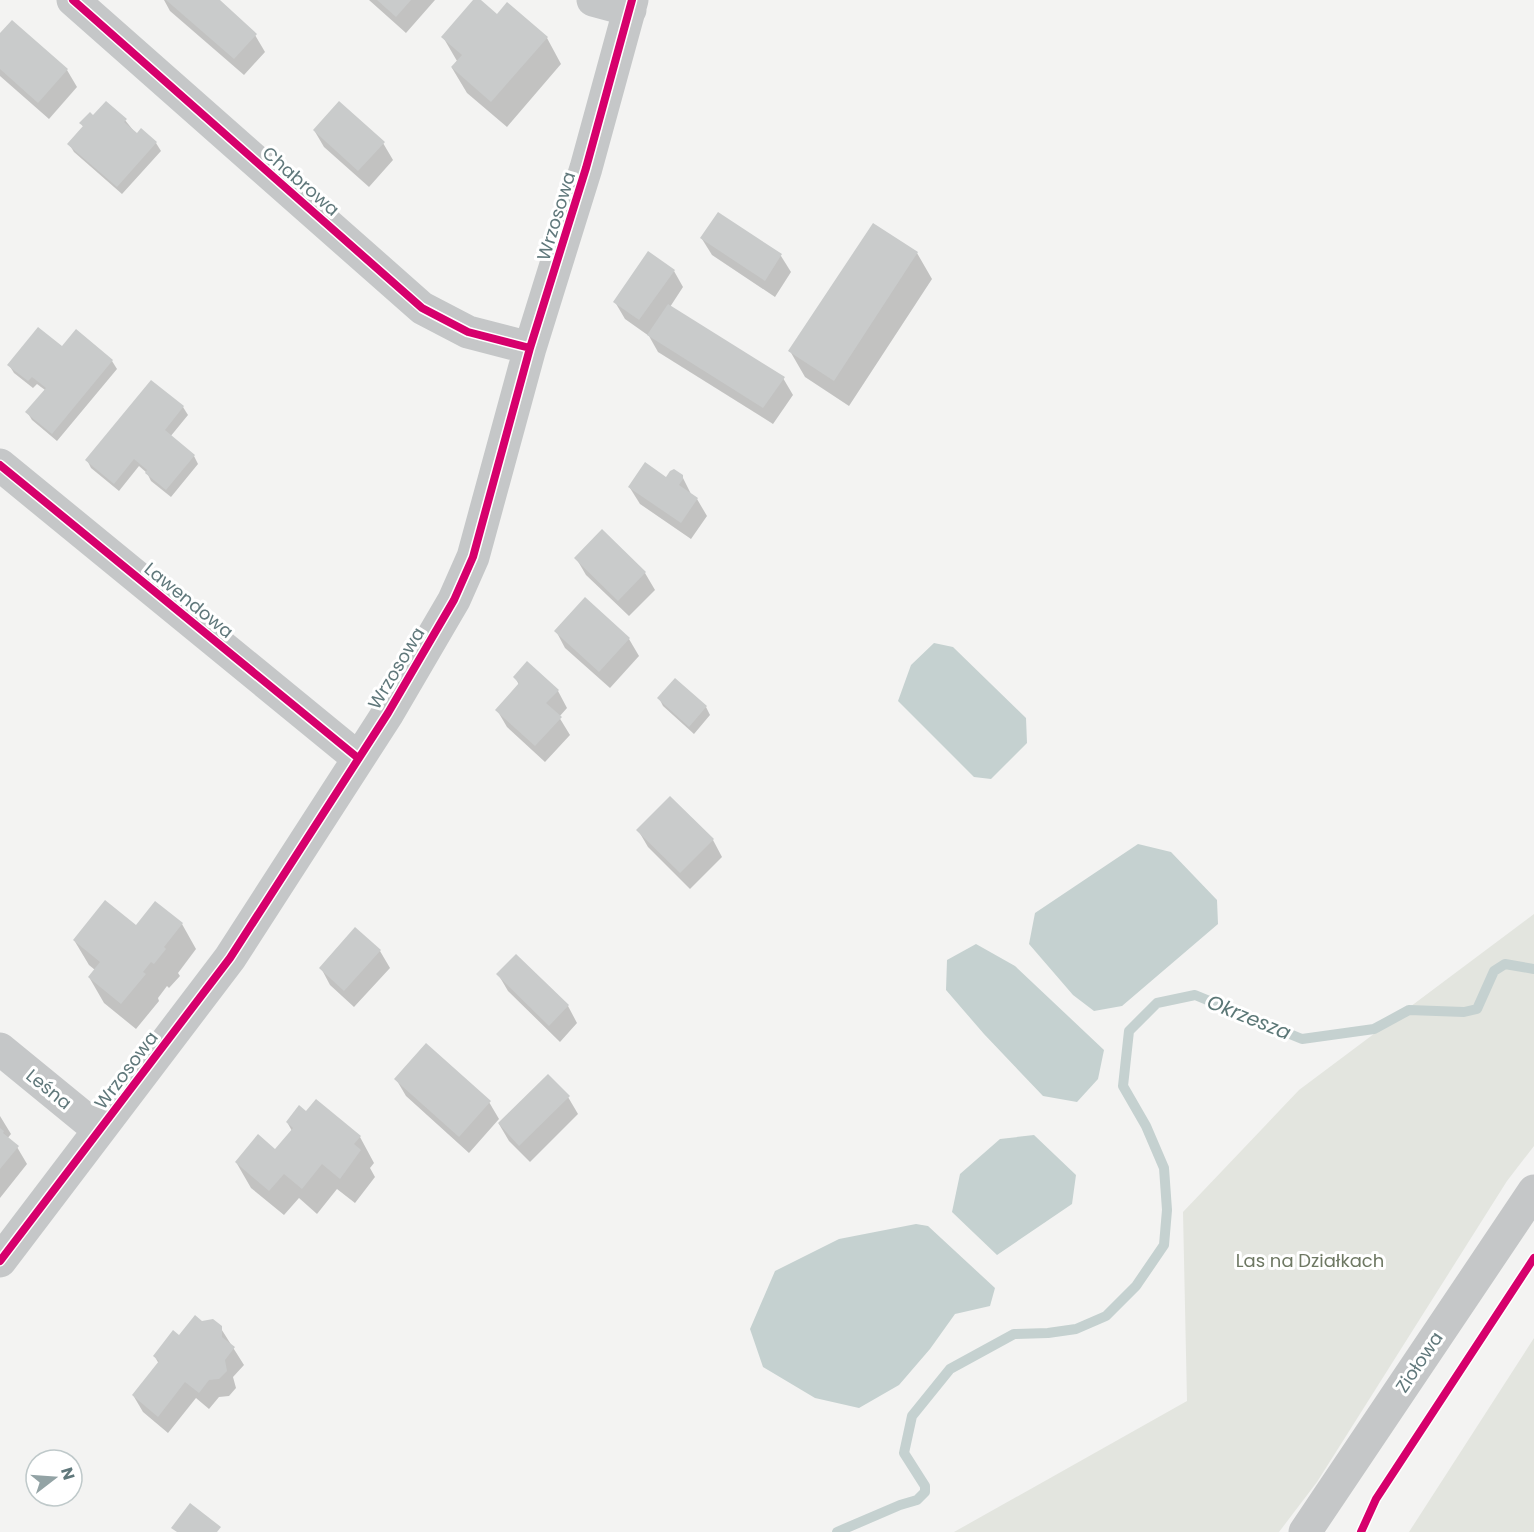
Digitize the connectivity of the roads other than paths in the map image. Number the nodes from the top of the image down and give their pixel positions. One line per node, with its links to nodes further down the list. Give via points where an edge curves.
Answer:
1 (73, 0): 4 (street, Chabrowa, via 422,308 468,332)
2 (593, 0): 3 (street)
3 (631, 5): 4 (street, Wrzosowa)
4 (531, 348): 6 (street, Wrzosowa, via 473,557 454,600)
5 (0, 465): 6 (street, Lawendowa)
6 (358, 758): 8 (street, Wrzosowa, via 230,957)
7 (0, 1049): 8 (street, Leśna)
8 (99, 1130): 10 (street, Wrzosowa)
9 (1534, 1191): 11 (street, Ziołowa)
10 (0, 1261)
11 (1305, 1532)

